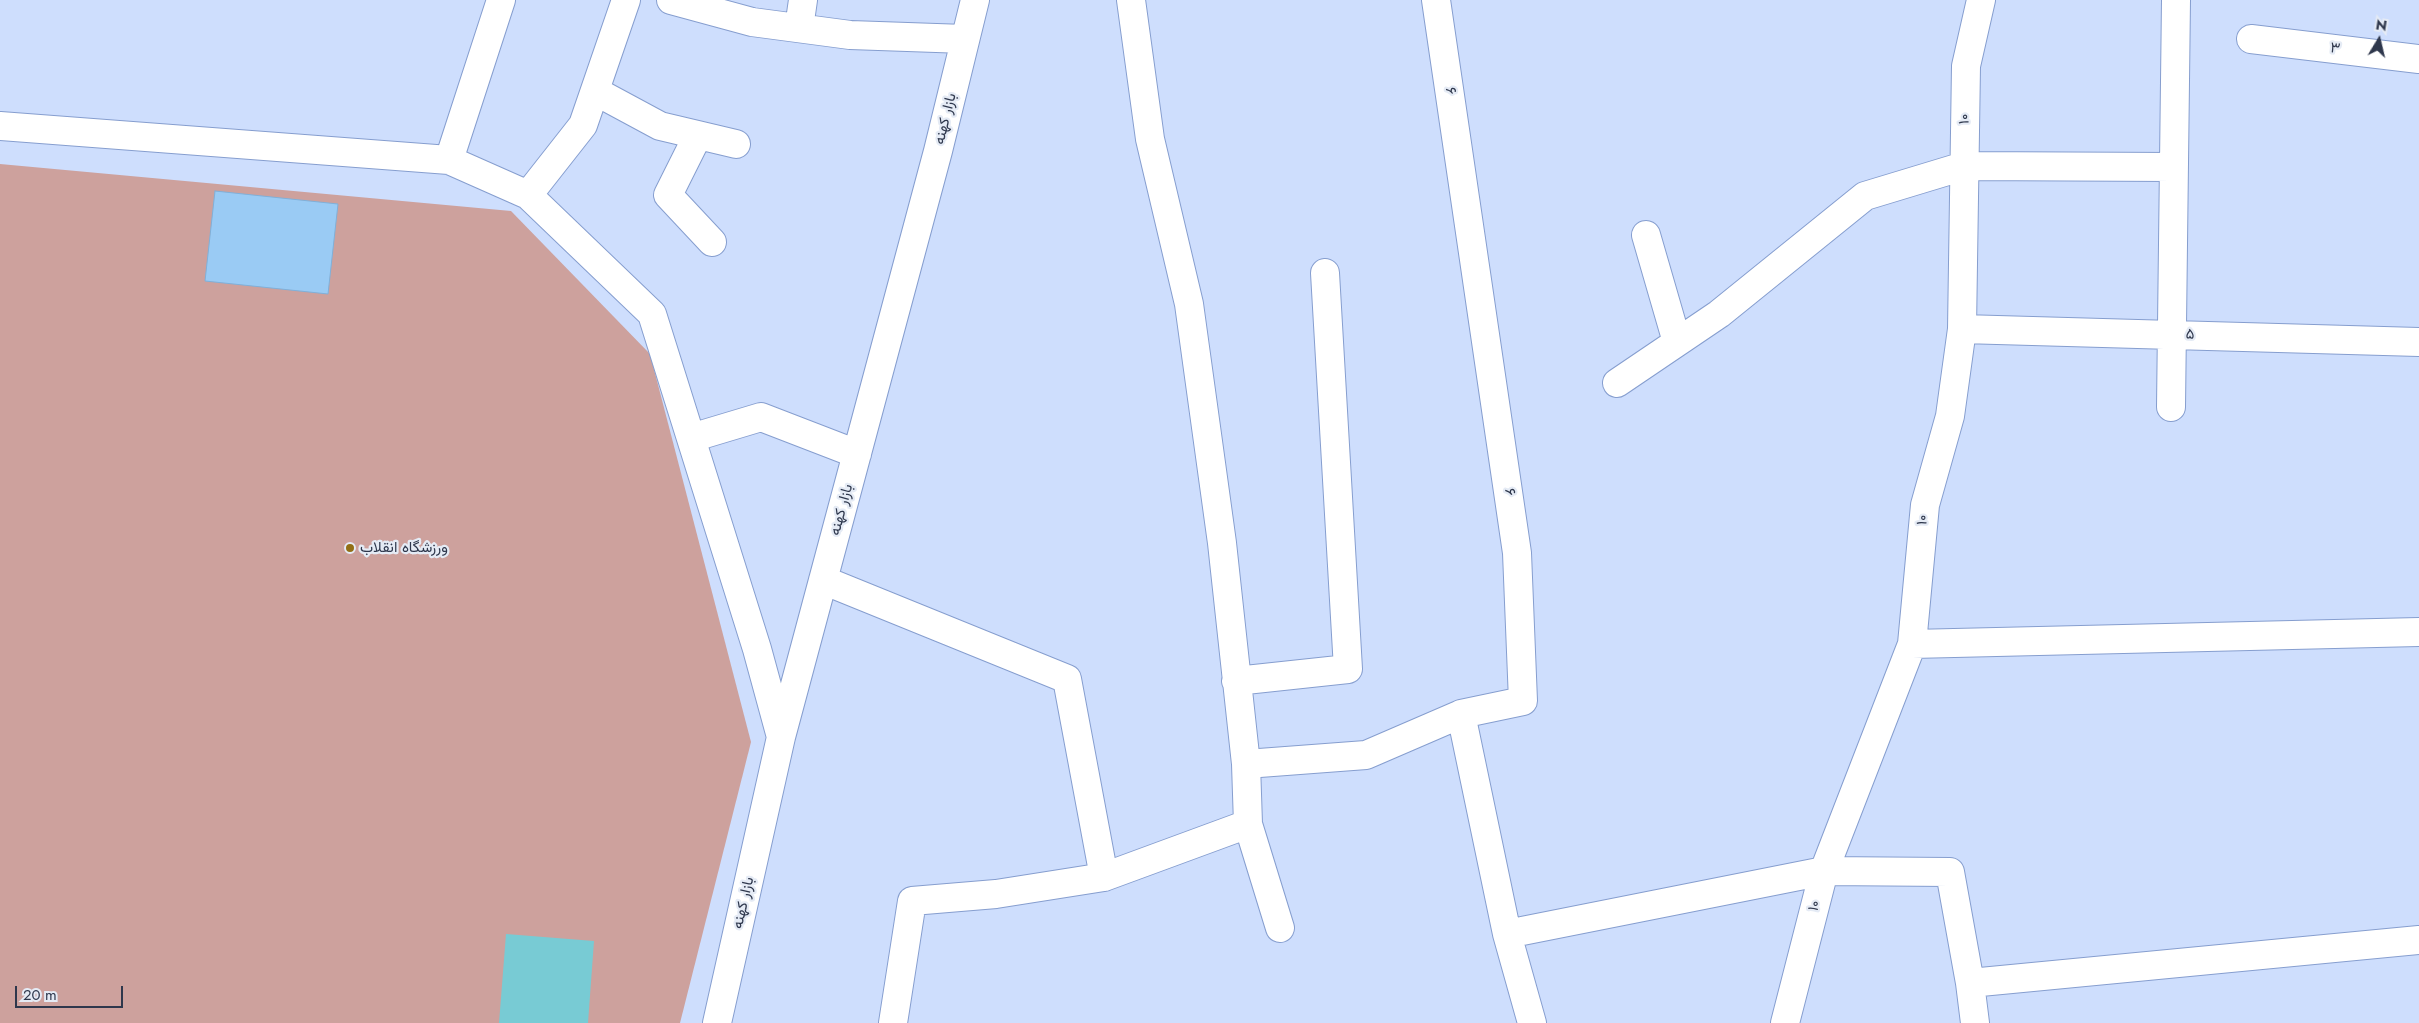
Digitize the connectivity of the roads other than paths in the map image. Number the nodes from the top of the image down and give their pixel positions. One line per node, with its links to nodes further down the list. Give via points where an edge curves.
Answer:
1 (501, 0): 18 (street)
2 (626, 0): 14 (street)
3 (671, 0): 10 (street, via 752,22)
4 (803, 0): 10 (street)
5 (976, 0): 11 (street, بازار کهنه)
6 (1131, 0): 36 (street, via 1150,139 1189,304 1222,543)
7 (1436, 0): 37 (street, ۶, via 1517,554 1522,691 1522,701)
8 (1981, 0): 19 (street, ۱۰, via 1966,66)
9 (2176, 0): 20 (street)
10 (800, 28): 11 (street, via 850,35)
11 (966, 39): 32 (street, بازار کهنه)
12 (2251, 39): 13 (street, ۳)
13 (2419, 59)
14 (595, 91): 16 (street, via 660,126); 21 (street, via 583,125)
15 (0, 126): 18 (street)
16 (698, 135): 17 (street); 23 (street, via 668,195)
17 (736, 144)
18 (449, 160): 21 (street)
19 (1964, 166): 20 (street); 25 (street, ۱۰); 27 (street, via 1865,196 1719,314)
20 (2173, 167): 26 (street)
21 (528, 195): 31 (street, via 652,314)
22 (1646, 235): 27 (street)
23 (712, 242)
24 (1325, 273): 36 (street, via 1348,669)
25 (1962, 329): 26 (street, ۵); 35 (street, ۱۰, via 1950,416 1924,505)
26 (2171, 335): 28 (street, ۵); 30 (street)
27 (1677, 342): 29 (street)
28 (2419, 342)
29 (1617, 383)
30 (2171, 407)
31 (691, 438): 32 (street, via 761,417); 38 (street)
32 (857, 454): 33 (street, بازار کهنه)
33 (823, 580): 38 (street, بازار کهنه); 42 (street, via 1067,679)
34 (2419, 632): 35 (street)
35 (1912, 644): 41 (street, ۱۰)
36 (1236, 681): 39 (street)
37 (1461, 714): 39 (street, ۶, via 1366,755); 44 (street)
38 (781, 737): 47 (street, بازار کهنه)
39 (1246, 764): 40 (street)
40 (1248, 824): 42 (street); 43 (street)
41 (1824, 872): 44 (street); 46 (street, via 1950,872); 50 (street, ۱۰)
42 (1104, 877): 48 (street, via 996,894 912,901)
43 (1280, 928)
44 (1507, 934): 49 (street)
45 (2419, 940): 46 (street)
46 (1970, 983): 51 (street)
47 (717, 1023)
48 (893, 1023)
49 (1532, 1023)
50 (1785, 1023)
51 (1975, 1023)

